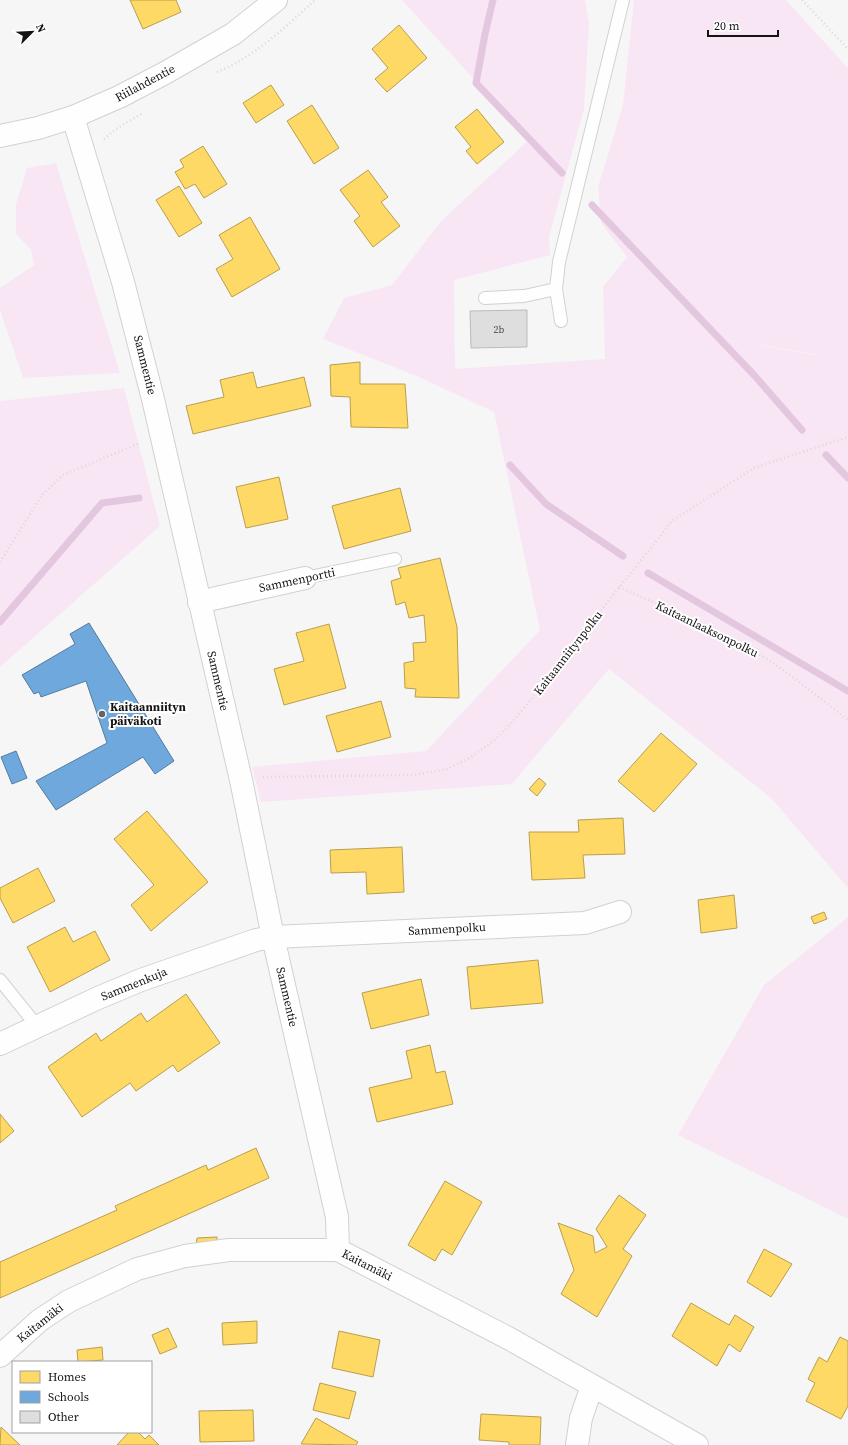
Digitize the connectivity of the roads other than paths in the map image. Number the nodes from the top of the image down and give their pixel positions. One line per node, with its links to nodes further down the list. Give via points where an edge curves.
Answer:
1 (276, 0): 3 (street, Riilahdentie, via 226,38 119,97)
2 (622, 0): 5 (lane, via 561,255)
3 (74, 117): 4 (street, Riilahdentie); 10 (street, Sammentie, via 123,282 153,398)
4 (0, 136)
5 (556, 289): 6 (lane, via 524,296); 7 (lane)
6 (485, 298)
7 (562, 321)
8 (395, 559): 9 (lane, Sammenportti)
9 (305, 578): 10 (street, Sammenportti)
10 (199, 602): 12 (street, Sammentie, via 241,780)
11 (620, 912): 12 (street, Sammenpolku, via 585,922)
12 (273, 937): 14 (street, Sammenkuja, via 256,940 154,975); 16 (street, Sammentie, via 337,1217)
13 (0, 980): 14 (lane)
14 (37, 1026): 15 (street, Sammenkuja)
15 (0, 1044)
16 (338, 1250): 17 (street, Kaitamäki, via 229,1250 185,1256 137,1269 69,1301 40,1320); 18 (street, Kaitamäki, via 510,1339)
17 (0, 1356)
18 (592, 1386): 19 (street, via 581,1418); 20 (street, Kaitamäki)
19 (577, 1445)
20 (697, 1445)

